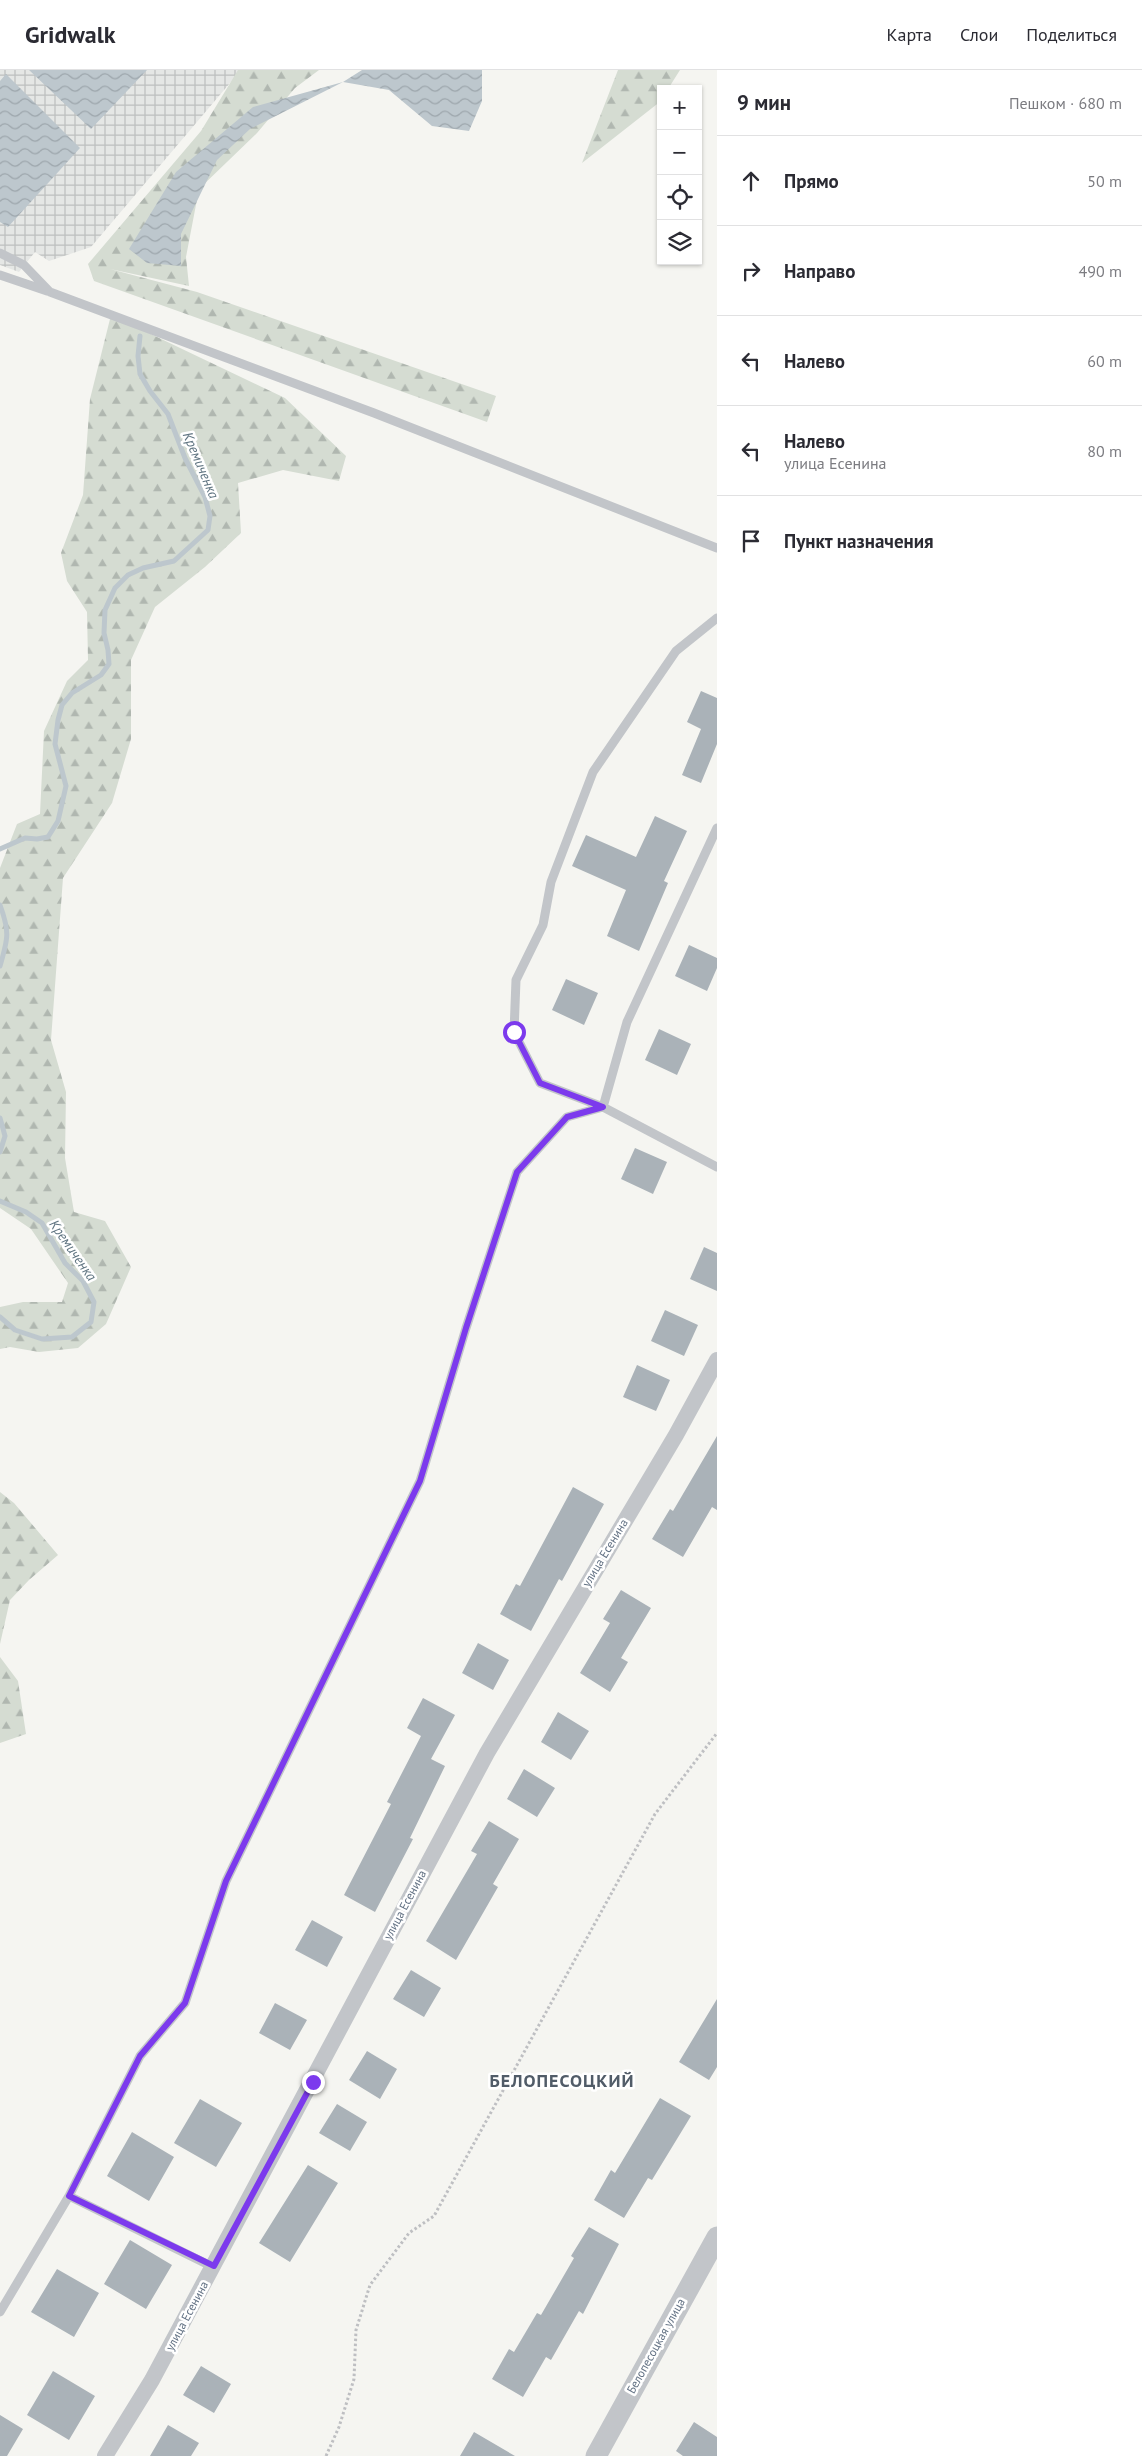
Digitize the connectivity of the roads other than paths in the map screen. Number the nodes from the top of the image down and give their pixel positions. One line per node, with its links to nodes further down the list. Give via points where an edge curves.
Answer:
1 (0, 253): 3 (lane, via 24,266)
2 (0, 275): 3 (lane)
3 (50, 292): 4 (lane, via 374,413)
4 (717, 548)
5 (717, 618): 7 (lane, via 676,651 593,772 551,882 542,925 516,980 514,1032 540,1083)
6 (717, 828): 7 (lane, via 626,1022)
7 (603, 1107): 8 (lane); 10 (lane, via 567,1117 517,1172 420,1481 226,1881 185,2003 140,2056)
8 (717, 1167)
9 (717, 1360): 12 (street, улица Есенина, via 487,1754)
10 (69, 2196): 12 (lane); 13 (lane)
11 (717, 2237): 15 (street, Белопесоцкая улица)
12 (214, 2266): 14 (street, улица Есенина, via 152,2380)
13 (0, 2312)
14 (104, 2456)
15 (596, 2456)

